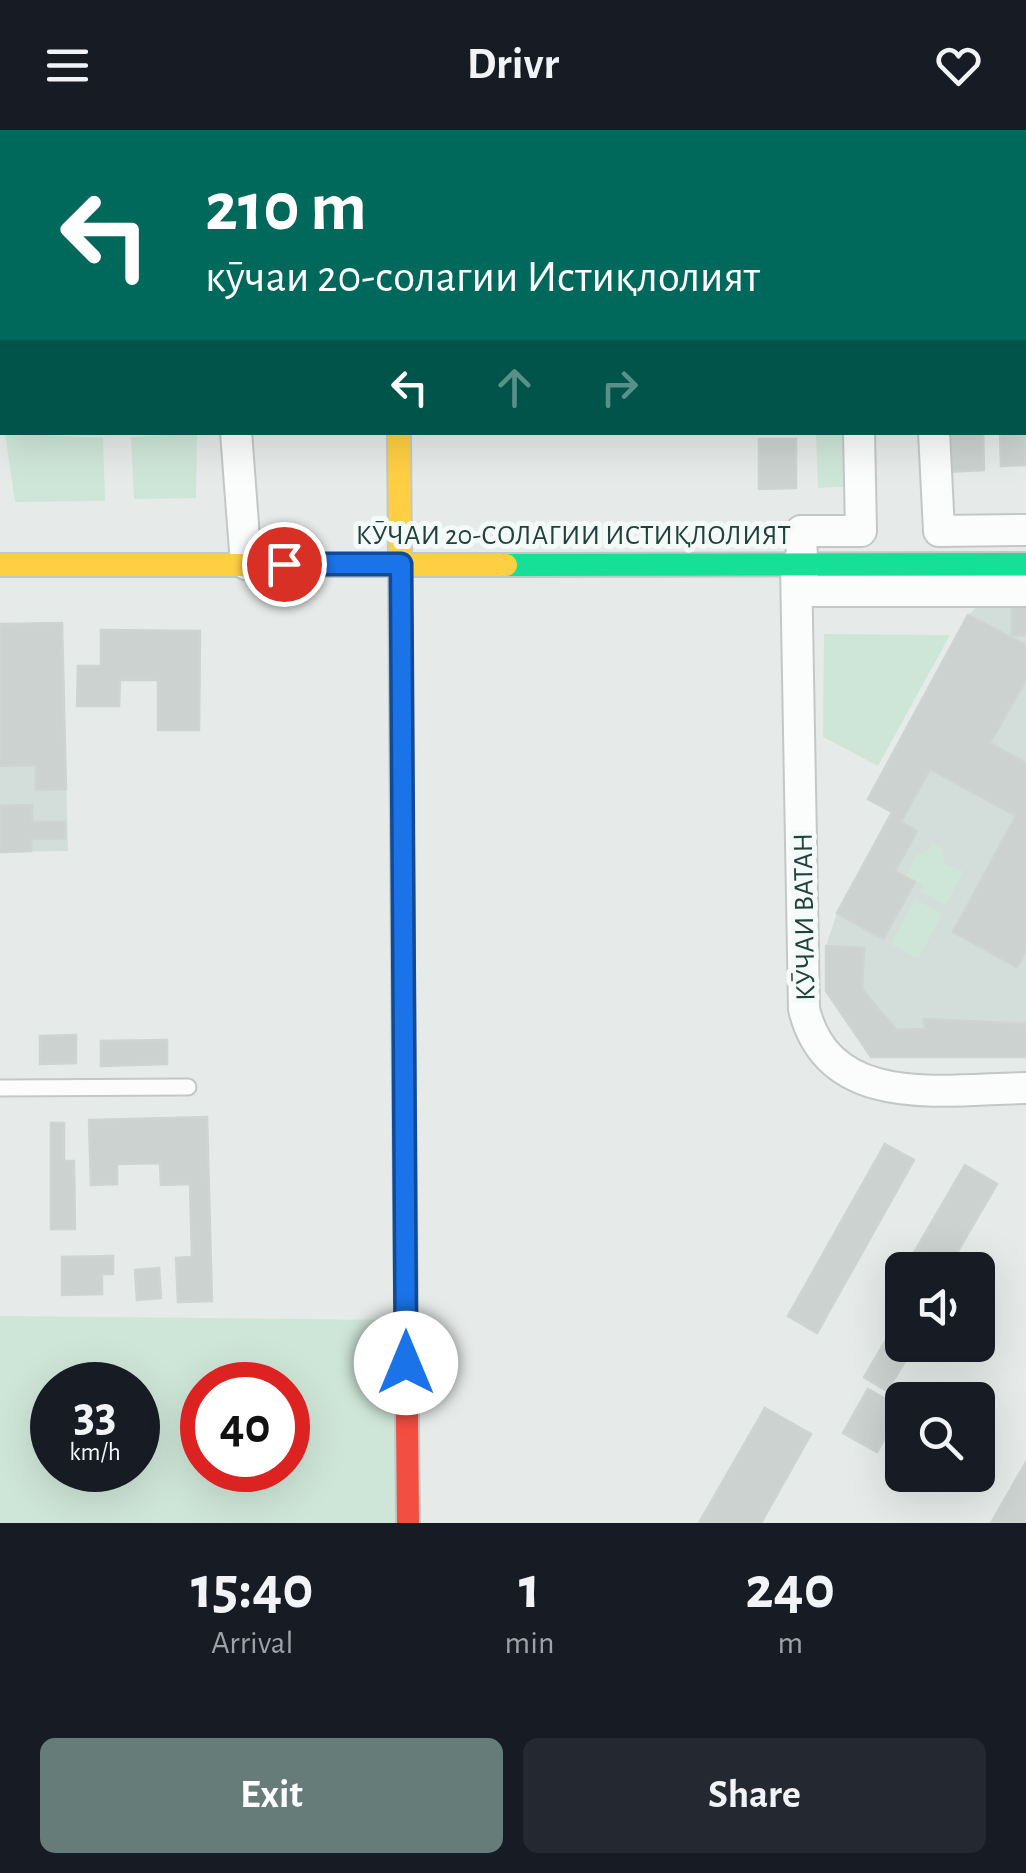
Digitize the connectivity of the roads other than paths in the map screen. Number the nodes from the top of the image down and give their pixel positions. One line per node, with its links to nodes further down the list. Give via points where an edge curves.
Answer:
1 (236, 435): 7 (street)
2 (398, 435): 8 (street)
3 (858, 435): 9 (street, via 861,531 800,532)
4 (934, 435): 5 (street, via 939,531)
5 (1026, 530)
6 (0, 553): 11 (street)
7 (246, 564): 8 (street, КӮЧАИ 20-СОЛАГИИ ИСТИҚЛОЛИЯТ); 11 (street, КӮЧАИ 20-СОЛАГИИ ИСТИҚЛОЛИЯТ)
8 (401, 564): 9 (street, КӮЧАИ 20-СОЛАГИИ ИСТИҚЛОЛИЯТ); 16 (street)
9 (799, 564): 10 (street, КӮЧАИ 20-СОЛАГИИ ИСТИҚЛОЛИЯТ); 12 (street, via 802,591); 15 (street, КӮЧАИ ВАТАН, via 808,1026 829,1056 880,1088)
10 (1026, 564)
11 (1, 565)
12 (1026, 591)
13 (188, 1086): 14 (lane)
14 (0, 1088)
15 (1026, 1088)
16 (408, 1523)

